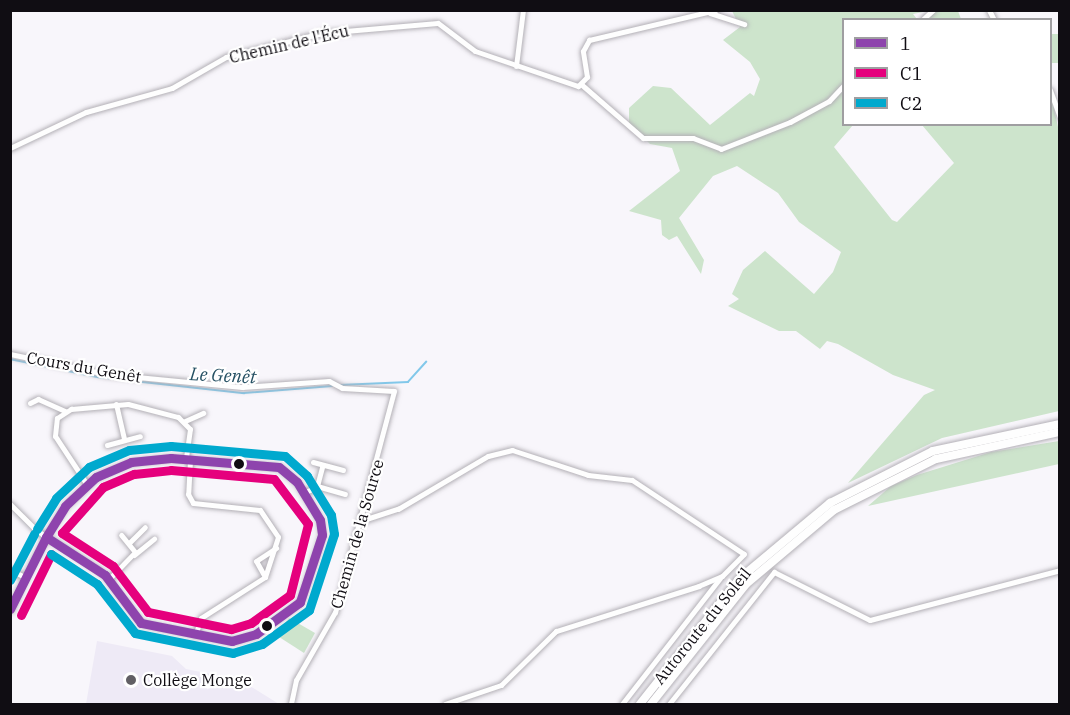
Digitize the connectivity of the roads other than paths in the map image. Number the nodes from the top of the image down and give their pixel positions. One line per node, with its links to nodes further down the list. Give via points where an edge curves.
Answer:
1 (523, 10): 4 (street)
2 (713, 12): 3 (street); 5 (street, via 591,39 584,48 587,75)
3 (744, 24)
4 (516, 66): 5 (street, Chemin de l'Écu); 9 (street, Chemin de l'Écu, via 475,51 438,23 322,33 226,57 171,88 86,112)
5 (582, 85): 6 (street, via 643,138 693,138 721,149 790,122 829,101)
6 (842, 87)
7 (1052, 96): 8 (street)
8 (1059, 117)
9 (10, 148)
10 (10, 354): 11 (street, Cours du Genêt, via 106,374 242,387 338,385)
11 (394, 391): 31 (street, Chemin de la Source)
12 (30, 403): 14 (street, via 38,399)
13 (116, 404): 14 (street); 16 (street, via 142,406); 20 (street)
14 (65, 411): 26 (street, via 55,422 55,436)
15 (202, 413): 16 (street)
16 (185, 421): 22 (street, via 190,433)
17 (1059, 424): 50 (highway, Autoroute du Soleil, via 943,448 830,502 739,579)
18 (1059, 432): 51 (highway, Autoroute du Soleil, via 936,459 834,510 746,584)
19 (140, 436): 20 (street)
20 (124, 438): 21 (street)
21 (106, 445)
22 (188, 460): 26 (street, via 141,460); 28 (street, via 279,467); 37 (street, via 190,500 260,510 277,533)
23 (313, 462): 24 (street)
24 (322, 467): 25 (street); 27 (street)
25 (344, 470)
26 (86, 483): 34 (street)
27 (317, 486): 28 (street); 29 (street)
28 (304, 493): 46 (street, via 322,536 309,586 295,611 244,640)
29 (345, 494)
30 (10, 504): 34 (street)
31 (360, 521): 41 (street, via 398,509 488,456 512,450 588,476 639,483 697,528 744,554); 47 (street, Chemin de la Source, via 335,612 322,628 296,680)
32 (145, 527): 36 (street)
33 (121, 535): 36 (street)
34 (46, 537): 43 (street); 44 (street)
35 (154, 539): 38 (street)
36 (130, 542): 38 (street)
37 (276, 548): 42 (street); 42 (street, via 256,561)
38 (134, 555): 44 (street)
39 (10, 570): 43 (street)
40 (1059, 570): 52 (street, via 870,620 774,572)
41 (722, 576): 48 (street, via 589,625 556,631 501,685); 49 (street)
42 (265, 577): 46 (street, via 201,618)
43 (25, 578): 45 (street)
44 (109, 579): 46 (street, via 141,623)
45 (10, 610)
46 (195, 635)
47 (291, 705)
48 (445, 705)
49 (622, 705)
50 (640, 705)
51 (651, 705)
52 (669, 705)

